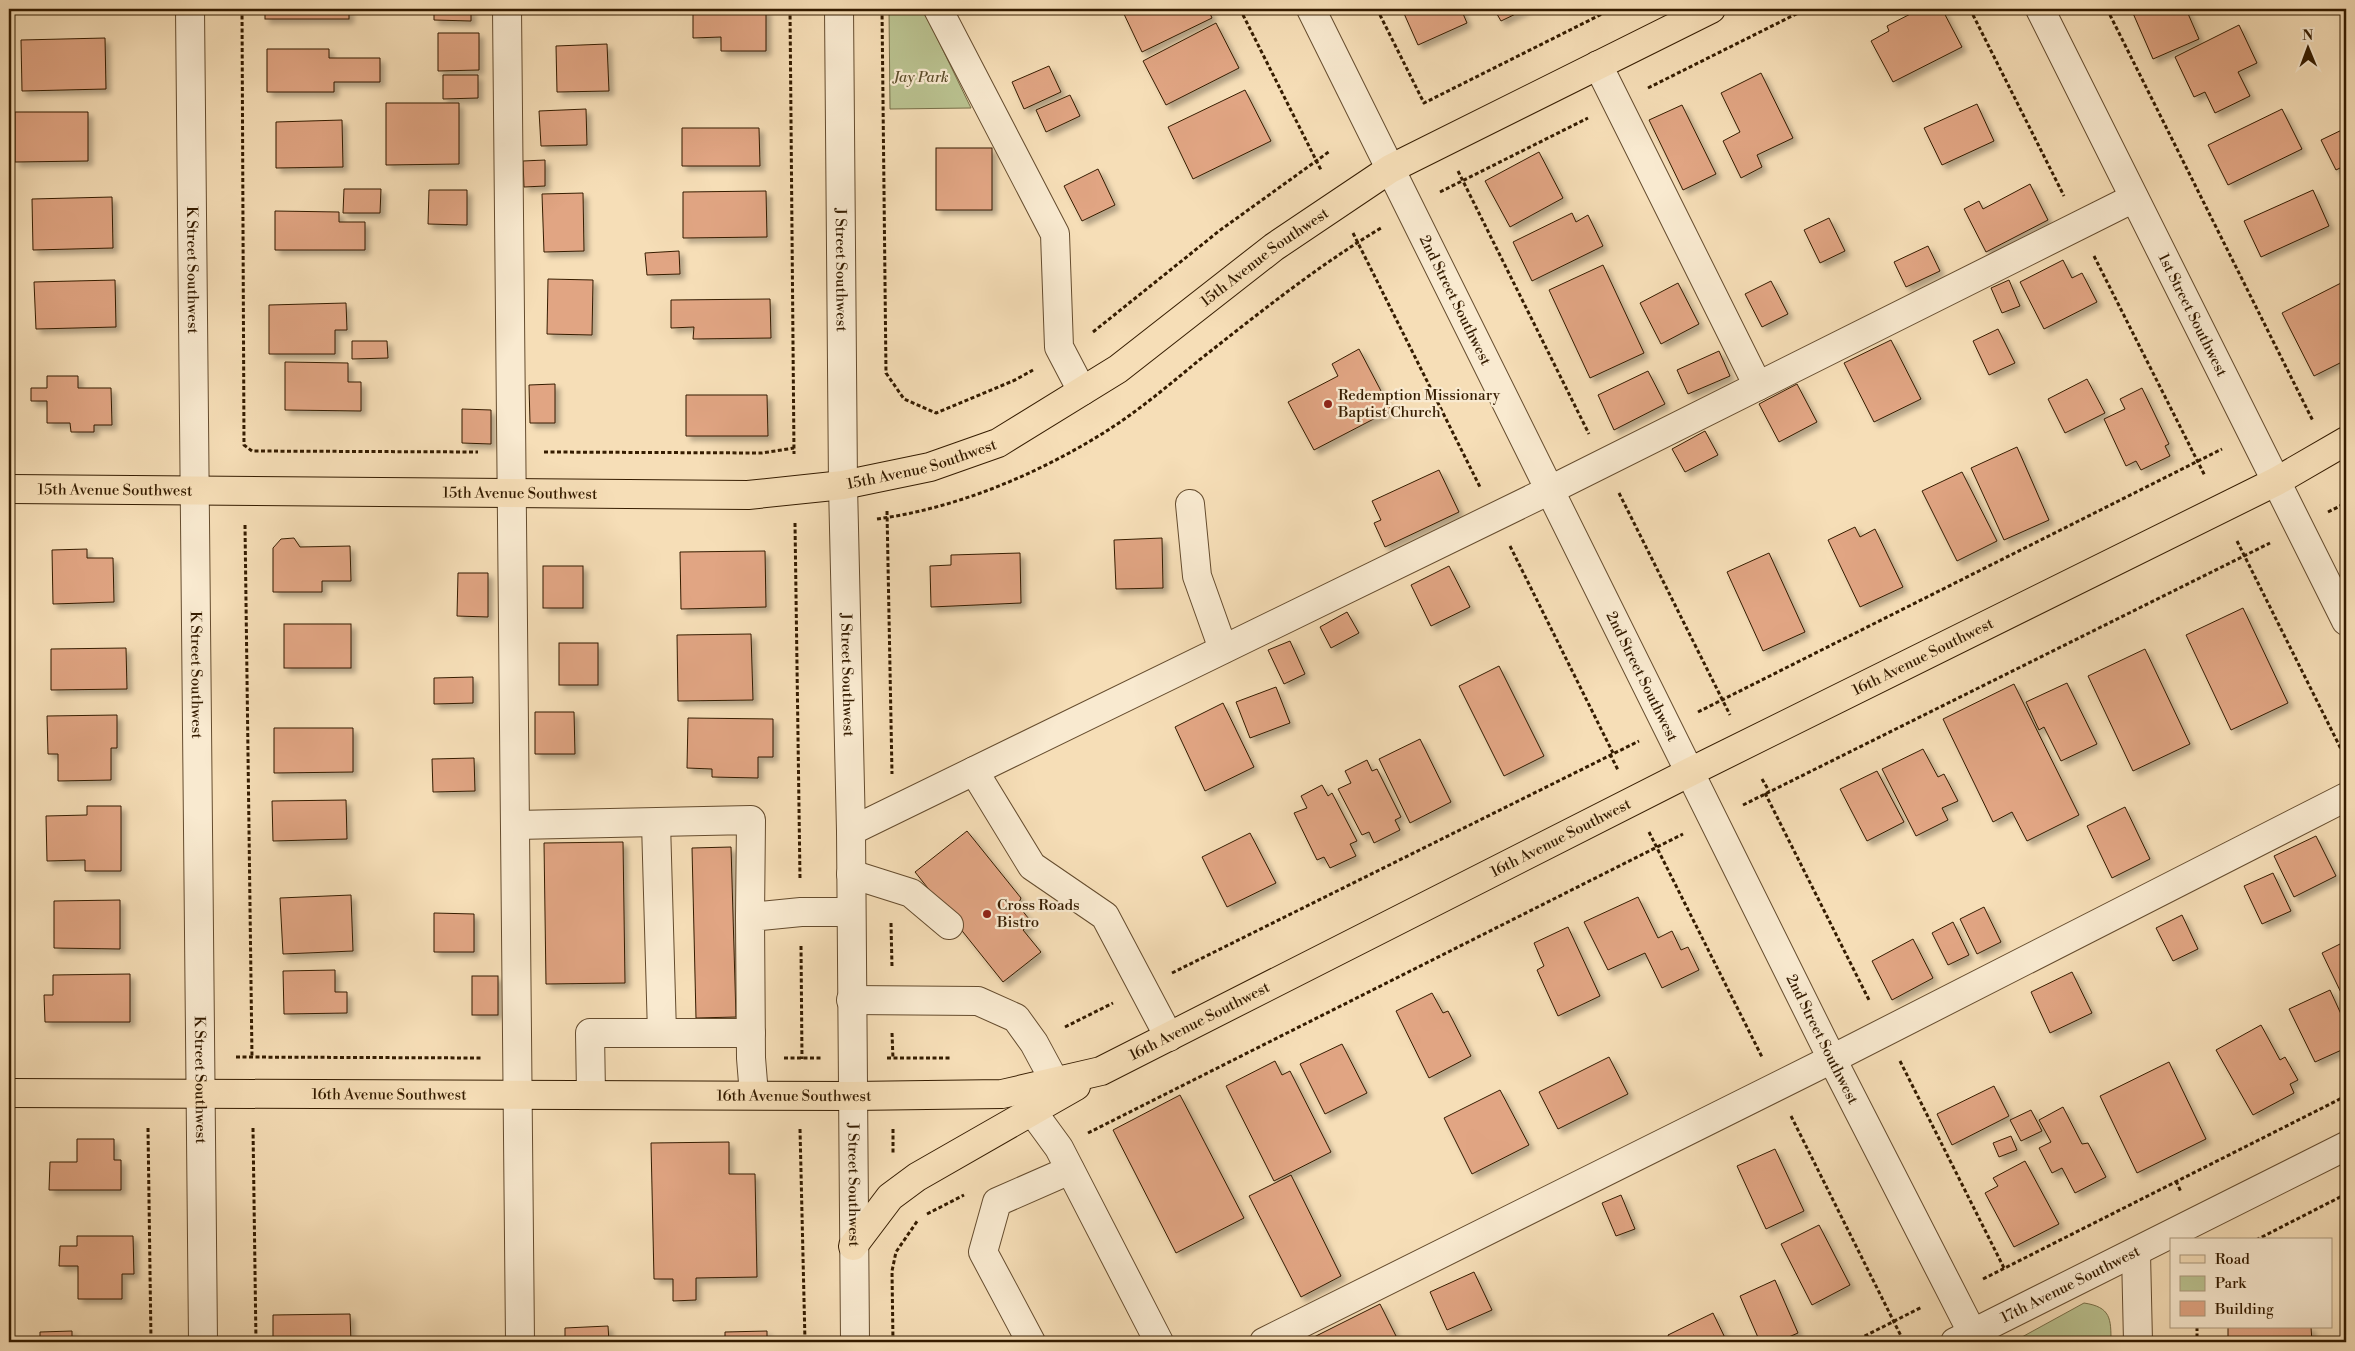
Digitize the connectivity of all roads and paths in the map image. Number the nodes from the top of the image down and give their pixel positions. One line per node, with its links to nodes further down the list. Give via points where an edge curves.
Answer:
1 (190, 9): 34 (street, K Street Southwest)
2 (242, 9): 28 (path, via 244,445 252,452)
3 (507, 9): 28 (street)
4 (790, 9): 26 (path)
5 (839, 9): 31 (street, J Street Southwest)
6 (882, 9): 21 (path, via 886,373 904,399 936,413 1015,380)
7 (938, 9): 21 (street, via 1055,234 1059,347)
8 (1240, 9): 17 (path)
9 (1311, 9): 18 (street, 2nd Street Southwest)
10 (1376, 9): 11 (path, via 1424,104)
11 (1612, 9)
12 (1711, 9): 15 (main road, 15th Avenue Southwest)
13 (2040, 9): 20 (street, 1st Street Southwest)
14 (2108, 9): 24 (path)
15 (1598, 65): 18 (main road, 15th Avenue Southwest); 22 (street)
16 (1330, 151): 17 (path)
17 (1316, 161): 19 (path); 21 (path, via 1219,231 1117,315)
18 (1390, 168): 23 (main road, 15th Avenue Southwest, via 1274,247 1118,369); 33 (street, 2nd Street Southwest)
19 (1321, 170)
20 (2134, 198): 22 (street); 30 (street, 1st Street Southwest)
21 (1063, 353): 23 (street)
22 (1758, 386): 33 (street)
23 (1082, 391): 31 (main road, 15th Avenue Southwest, via 998,443 930,467)
24 (2314, 422)
25 (2346, 441): 30 (main road, 16th Avenue Southwest)
26 (794, 448): 28 (path, via 762,453); 29 (path)
27 (2225, 448): 46 (path)
28 (513, 452): 35 (street)
29 (794, 454)
30 (2277, 481): 44 (street, 1st Street Southwest); 51 (main road, 16th Avenue Southwest)
31 (843, 485): 35 (main road, 15th Avenue Southwest, via 748,495); 58 (street, J Street Southwest)
32 (9, 489): 34 (main road, 15th Avenue Southwest)
33 (1550, 490): 45 (street); 51 (street, 2nd Street Southwest)
34 (194, 491): 35 (main road, 15th Avenue Southwest); 75 (street, K Street Southwest)
35 (513, 493): 57 (street)
36 (2346, 503): 38 (path)
37 (1190, 504): 45 (street, via 1197,576)
38 (2323, 515)
39 (794, 518): 61 (path)
40 (245, 525): 70 (path)
41 (2237, 541): 43 (path)
42 (2275, 541): 43 (path)
43 (2244, 556): 48 (path); 53 (path)
44 (2346, 621)
45 (1223, 649): 50 (street)
46 (1697, 712)
47 (1610, 754): 49 (path)
48 (2346, 759)
49 (1618, 770)
50 (974, 771): 58 (street); 68 (street, via 1032,866 1105,916)
51 (1690, 772): 68 (main road, 16th Avenue Southwest); 69 (street, 2nd Street Southwest)
52 (1762, 779): 53 (path)
53 (1769, 791): 55 (path)
54 (2346, 797): 69 (street)
55 (1736, 808)
56 (656, 823): 57 (street); 63 (street, via 750,820); 66 (street)
57 (516, 825): 76 (street)
58 (851, 831): 60 (street, J Street Southwest)
59 (1687, 832): 87 (path)
60 (851, 874): 62 (street, J Street Southwest); 64 (street, via 911,893)
61 (801, 912): 62 (street); 63 (street); 71 (path)
62 (851, 912): 65 (street, J Street Southwest)
63 (750, 918): 67 (street)
64 (949, 925)
65 (851, 1000): 73 (street, via 978,1001 1016,1018); 79 (street, J Street Southwest)
66 (662, 1033): 67 (street); 77 (street, via 590,1033)
67 (751, 1033): 78 (street)
68 (1169, 1037): 72 (main road, 16th Avenue Southwest)
69 (1832, 1059): 97 (street, 2nd Street Southwest); 107 (street)
70 (252, 1066)
71 (802, 1067)
72 (1101, 1071): 73 (main road, 16th Avenue Southwest); 81 (main road)
73 (1055, 1082): 79 (main road, 16th Avenue Southwest, via 1002,1094)
74 (9, 1093): 75 (main road, 16th Avenue Southwest)
75 (201, 1093): 76 (main road, 16th Avenue Southwest); 99 (street, K Street Southwest)
76 (518, 1094): 77 (main road, 16th Avenue Southwest); 101 (street)
77 (591, 1094): 78 (main road, 16th Avenue Southwest)
78 (754, 1095): 79 (main road, 16th Avenue Southwest)
79 (852, 1096): 92 (street, J Street Southwest)
80 (2346, 1096): 94 (path)
81 (1032, 1111): 87 (street); 92 (main road, via 917,1177 894,1194)
82 (253, 1121): 100 (path)
83 (148, 1122): 98 (path)
84 (893, 1129): 88 (path)
85 (802, 1130): 102 (path)
86 (2346, 1146): 93 (street, 17th Avenue Southwest)
87 (1064, 1159): 105 (street, via 998,1202 983,1252); 106 (street)
88 (893, 1161)
89 (972, 1191): 104 (path, via 920,1218 896,1252 892,1271)
90 (2346, 1194): 91 (path)
91 (2260, 1238)
92 (853, 1246): 103 (street, J Street Southwest)
93 (2136, 1253): 97 (street, 17th Avenue Southwest); 109 (street)
94 (1975, 1282)
95 (1924, 1306): 108 (path)
96 (2197, 1328): 110 (path)
97 (1969, 1339)
98 (151, 1342)
99 (203, 1342)
100 (256, 1342)
101 (520, 1342)
102 (805, 1342)
103 (854, 1342)
104 (893, 1342)
105 (1031, 1342)
106 (1159, 1342)
107 (1264, 1342)
108 (1853, 1342)
109 (2138, 1342)
110 (2197, 1342)

